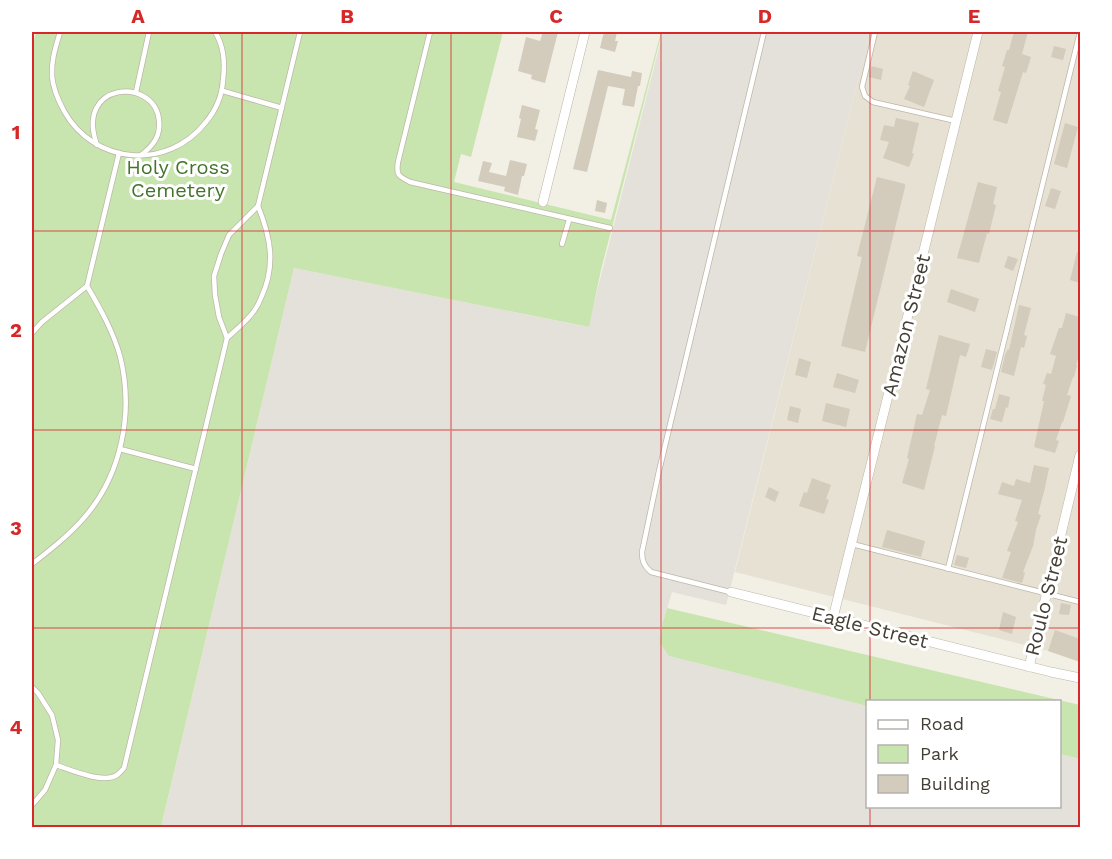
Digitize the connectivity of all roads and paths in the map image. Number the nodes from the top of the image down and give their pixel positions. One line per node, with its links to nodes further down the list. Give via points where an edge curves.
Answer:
1 (60, 32): 15 (lane, via 53,54 52,77 58,100 69,121)
2 (149, 32): 12 (lane)
3 (216, 32): 11 (lane, via 225,64)
4 (300, 32): 13 (lane)
5 (430, 32): 20 (lane, via 398,162 400,177)
6 (585, 32): 18 (street)
7 (764, 32): 32 (lane, Eagle Street, via 658,471 642,560 651,572)
8 (875, 32): 14 (lane, via 862,87 869,100)
9 (978, 32): 14 (street, Amazon Street)
10 (1080, 32): 31 (lane)
11 (222, 91): 13 (lane); 17 (lane, via 214,113 199,132 179,146)
12 (136, 92): 15 (lane, via 115,92 98,105 92,124); 17 (lane, via 154,106 160,127 157,138)
13 (282, 108): 19 (lane)
14 (956, 121): 29 (street, Amazon Street)
15 (97, 145): 16 (lane)
16 (119, 153): 17 (lane); 23 (lane)
17 (141, 155)
18 (543, 202)
19 (258, 206): 25 (lane, via 229,235 214,276 219,317); 25 (lane, via 266,227 271,268 256,309)
20 (569, 219): 21 (lane); 22 (lane)
21 (610, 228)
22 (562, 244)
23 (87, 286): 24 (lane); 26 (lane, via 120,354 126,410)
24 (32, 333)
25 (227, 338): 28 (lane)
26 (120, 449): 28 (lane); 30 (lane, via 116,464 85,517)
27 (1080, 455): 33 (street, Roulo Street)
28 (196, 469): 39 (lane, via 124,768 105,778)
29 (852, 544): 31 (lane); 35 (street, Amazon Street)
30 (32, 564)
31 (948, 568): 33 (lane)
32 (730, 592): 35 (street, Eagle Street)
33 (1047, 593): 34 (lane); 36 (street, Roulo Street)
34 (1080, 602)
35 (834, 618): 36 (street, Eagle Street)
36 (1029, 667): 37 (street, Eagle Street)
37 (1080, 678)
38 (32, 687): 39 (lane, via 52,715 58,740)
39 (56, 765): 40 (lane, via 45,790)
40 (32, 805)

